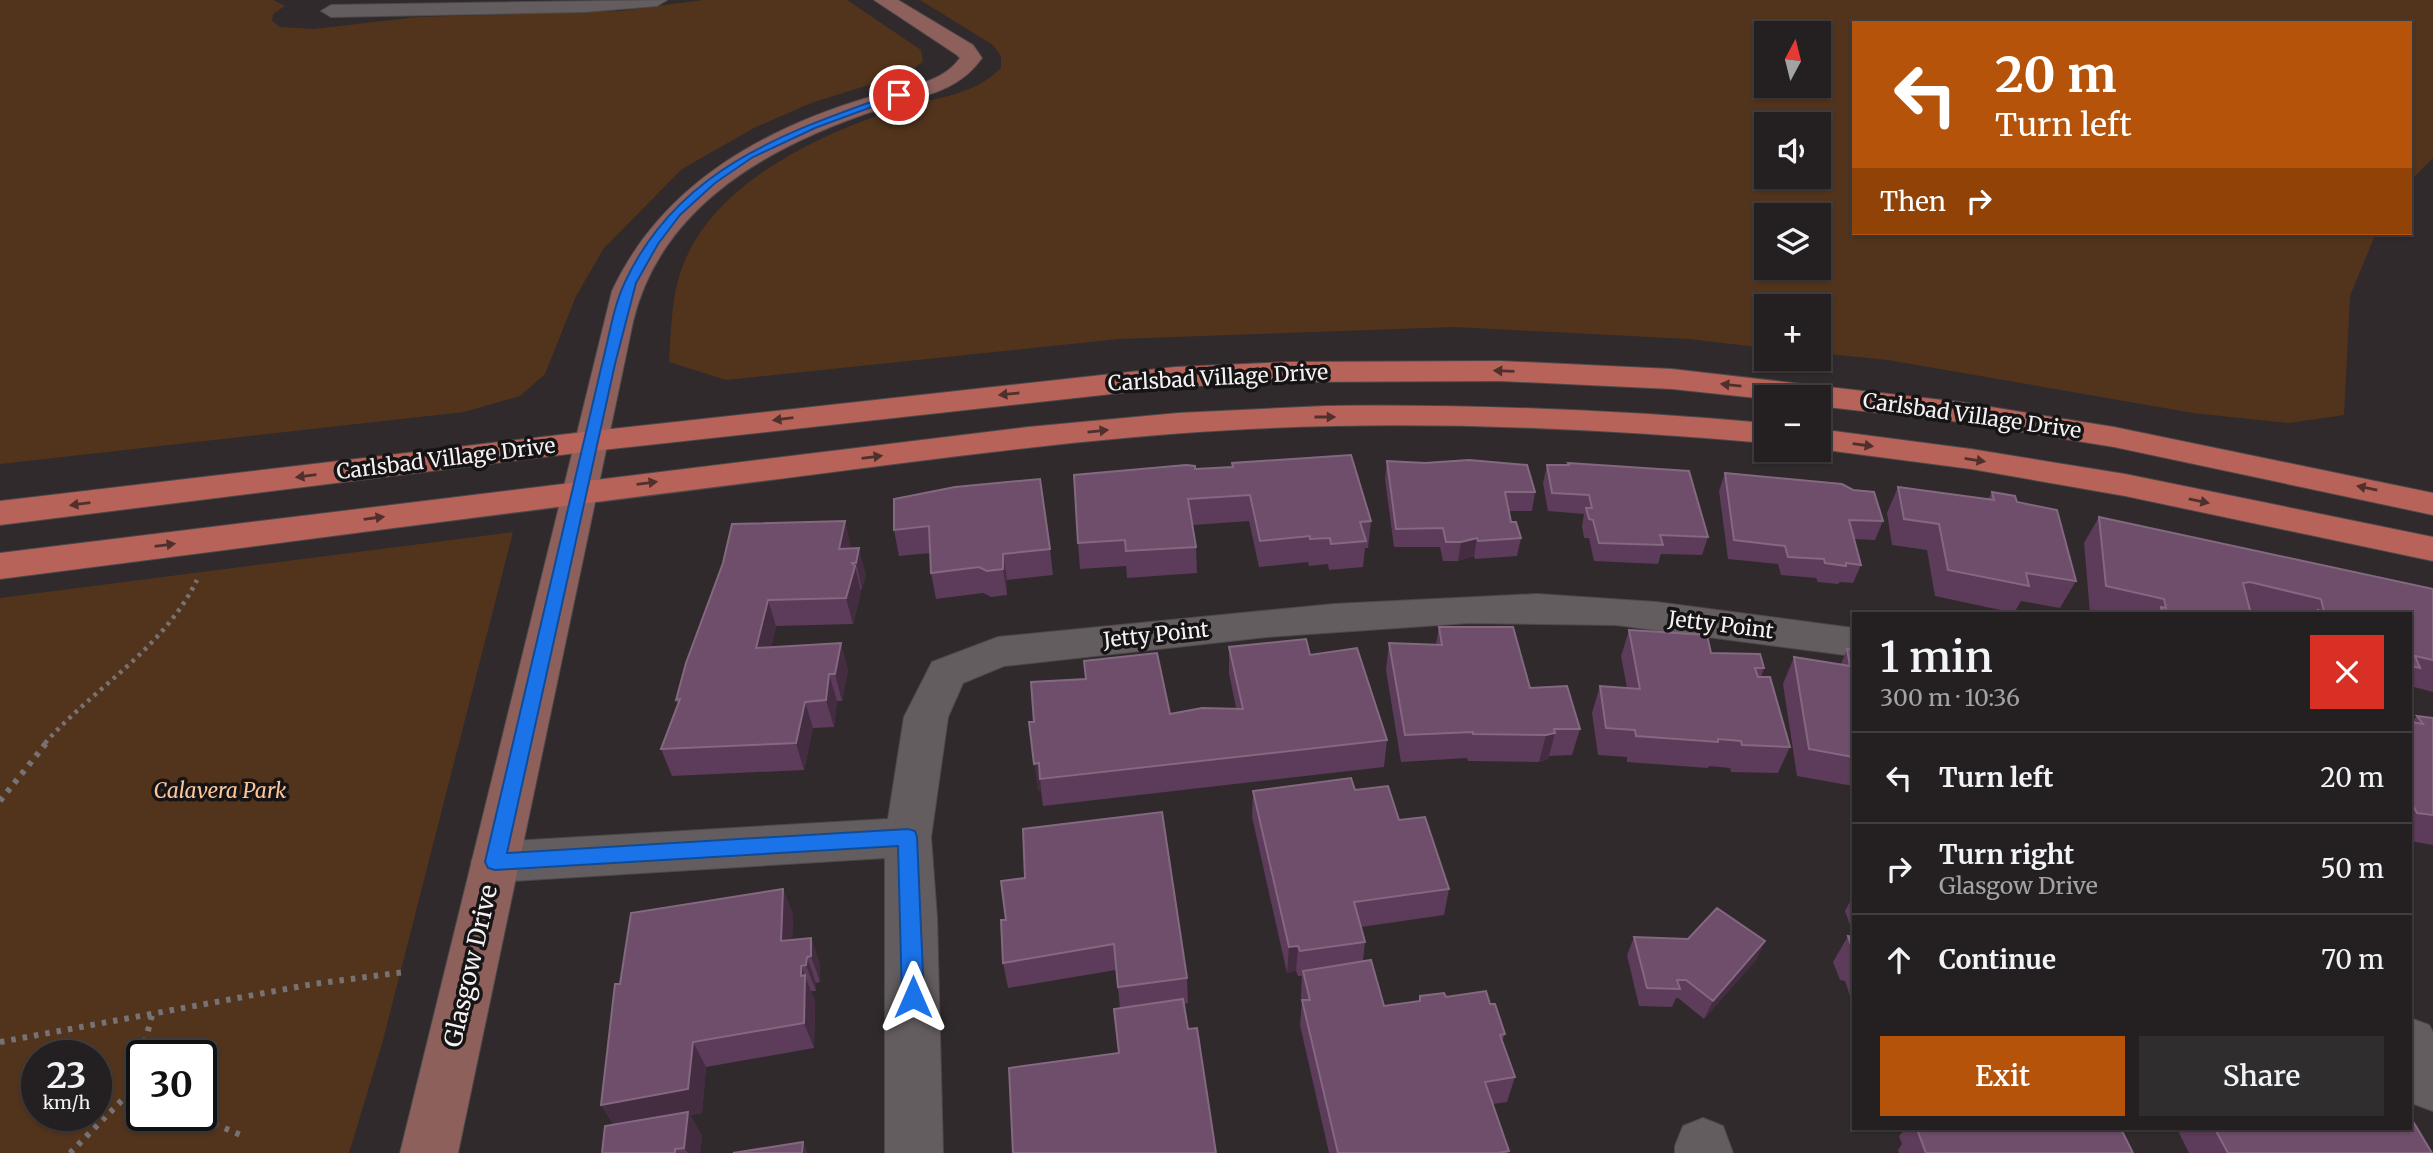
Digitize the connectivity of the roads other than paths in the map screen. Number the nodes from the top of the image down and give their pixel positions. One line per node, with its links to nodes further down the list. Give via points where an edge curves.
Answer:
1 (657, 0): 3 (street)
2 (884, 0): 6 (street, Glasgow Drive, via 965,50 971,58 965,71 811,126 750,155 676,213 630,283)
3 (475, 5): 4 (street)
4 (331, 11)
5 (1754, 432): 8 (main road, Carlsbad Village Drive, one-way to 5, via 1161,424 1293,417 1509,416)
6 (593, 441): 8 (street, Glasgow Drive); 9 (main road, Carlsbad Village Drive, one-way to 6, via 2114,437 1960,412 1672,379 1500,371 1175,377); 10 (main road, Carlsbad Village Drive, one-way to 10)
7 (1831, 441): 11 (main road, Carlsbad Village Drive, one-way to 11, via 2125,485)
8 (579, 492): 12 (main road, Carlsbad Village Drive, one-way to 8); 15 (street, Glasgow Drive)
9 (2433, 504)
10 (0, 513)
11 (2433, 549)
12 (0, 566)
13 (1852, 642): 14 (street, Jetty Point, via 1641,615 1539,608 1327,616 998,652 947,673 926,717)
14 (908, 837): 15 (street); 19 (street, Jetty Point)
15 (495, 862): 18 (street, Glasgow Drive)
16 (2412, 1047): 17 (street)
17 (2433, 1085)
18 (429, 1153)
19 (914, 1153)

